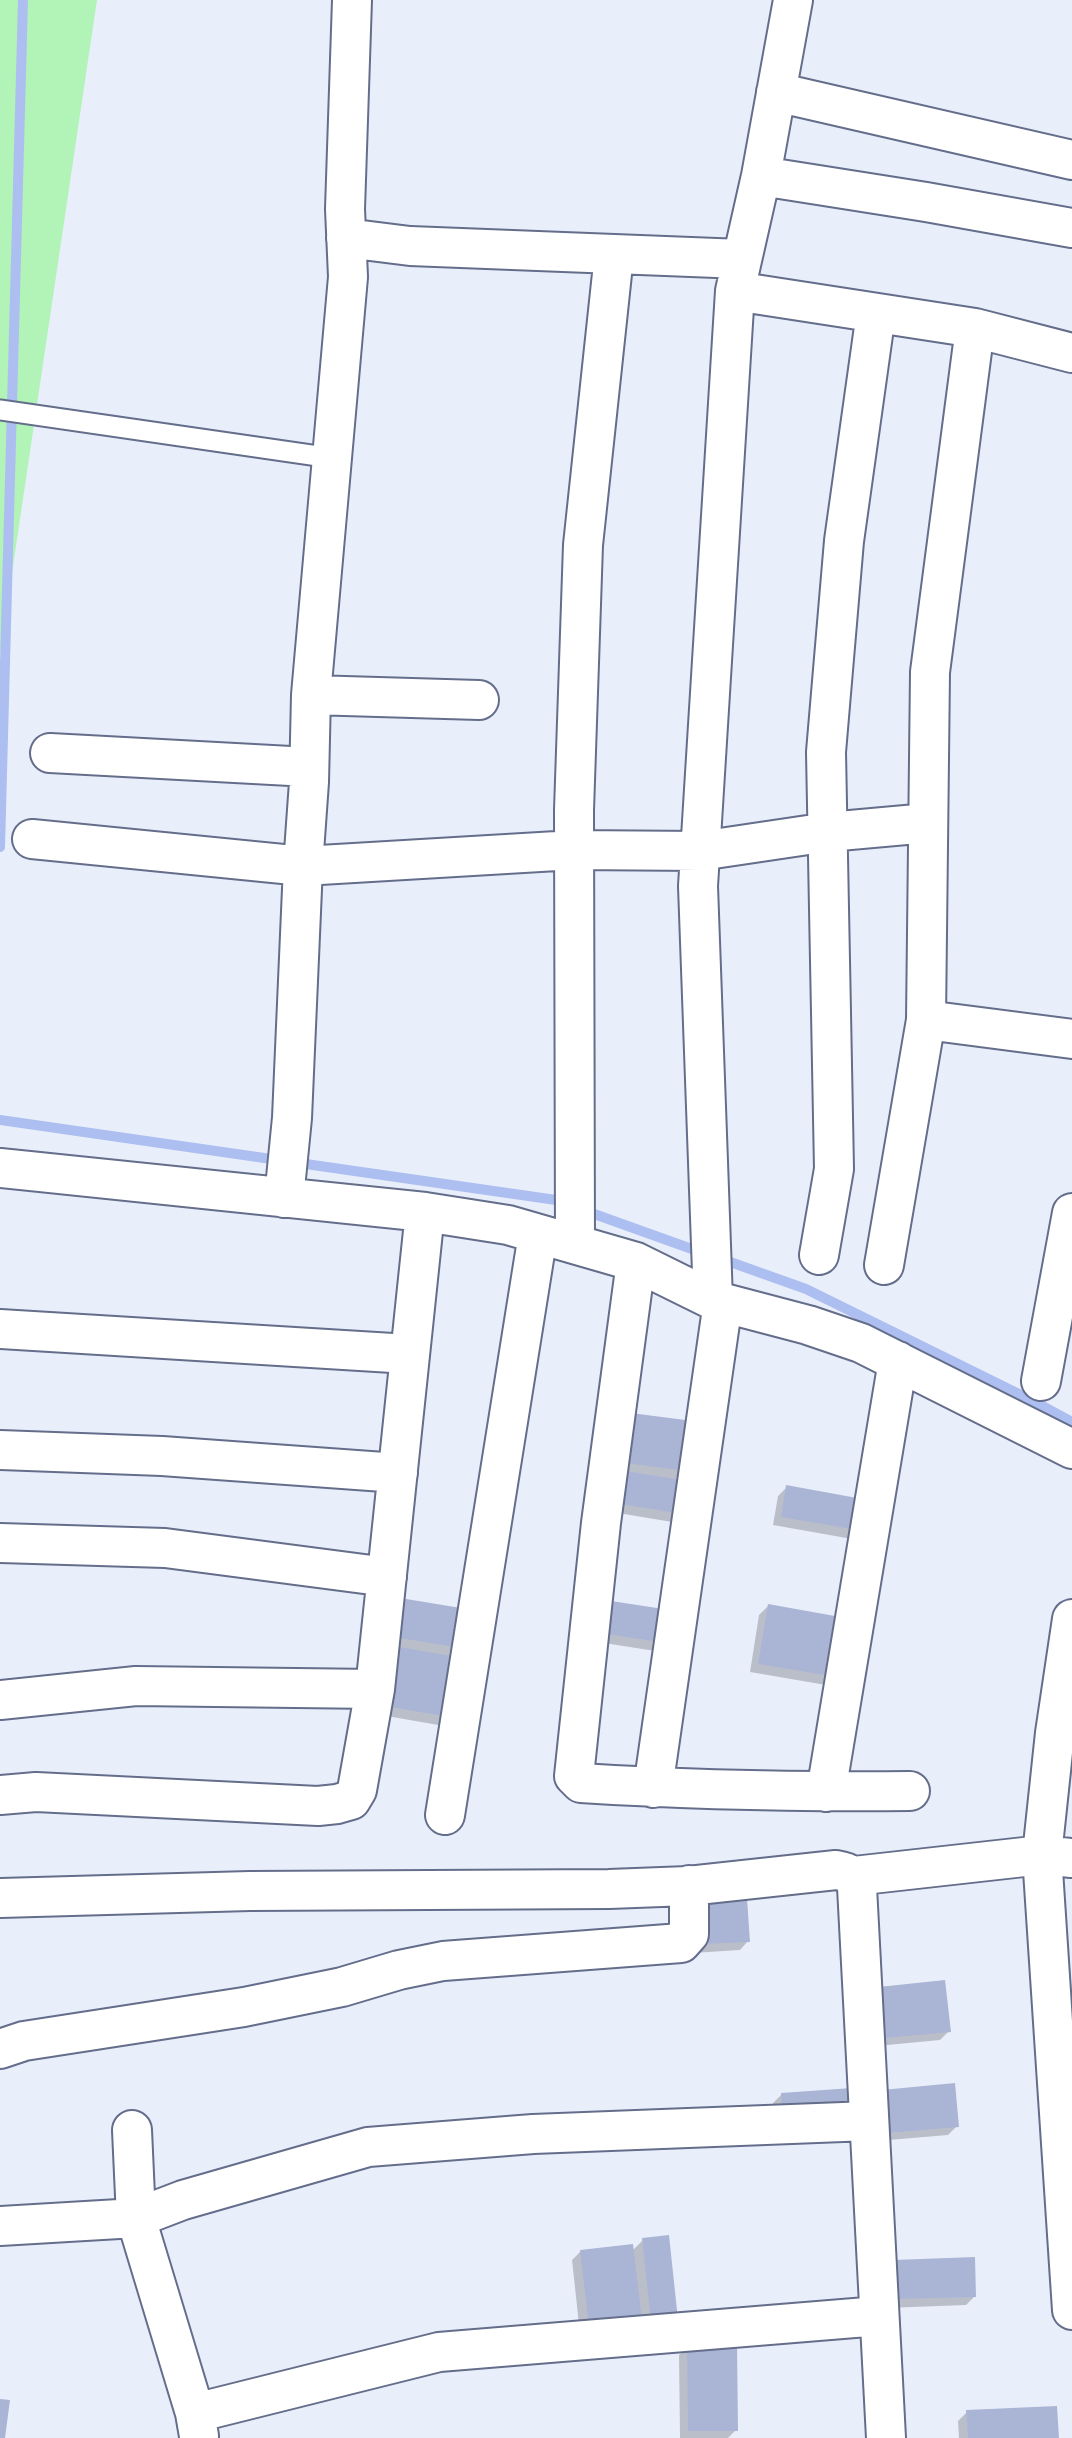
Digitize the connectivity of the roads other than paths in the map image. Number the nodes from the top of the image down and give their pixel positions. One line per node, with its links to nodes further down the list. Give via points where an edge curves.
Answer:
1 (352, 0): 7 (street)
2 (793, 0): 3 (street)
3 (776, 92): 4 (street); 5 (street)
4 (1072, 160)
5 (761, 176): 6 (street); 9 (street)
6 (1072, 228)
7 (346, 238): 8 (street, via 410,247); 14 (street, via 348,278)
8 (614, 255): 9 (street); 22 (street, via 583,545)
9 (739, 275): 10 (street); 23 (street)
10 (876, 313): 11 (street); 20 (street, via 843,555 826,752)
11 (975, 328): 12 (street); 19 (street, via 930,671)
12 (1072, 353)
13 (0, 410): 14 (lane)
14 (332, 458): 15 (street)
15 (311, 695): 16 (street); 18 (street)
16 (479, 700)
17 (50, 753): 18 (street)
18 (309, 767): 24 (street)
19 (928, 824): 20 (street); 25 (street)
20 (828, 832): 23 (street); 32 (street, via 834,1169)
21 (32, 839): 24 (street)
22 (574, 850): 23 (street); 24 (street); 31 (street)
23 (700, 851): 35 (street)
24 (303, 866): 28 (street)
25 (926, 1020): 26 (street); 34 (street)
26 (1072, 1039)
27 (0, 1168): 28 (street)
28 (286, 1175): 29 (street)
29 (425, 1212): 31 (street, via 508,1225); 37 (street)
30 (1072, 1213): 39 (street)
31 (566, 1225): 33 (street); 52 (street)
32 (819, 1255)
33 (636, 1262): 35 (street); 48 (street, via 574,1776 582,1783)
34 (884, 1265)
35 (716, 1297): 38 (street, via 860,1343); 48 (street)
36 (0, 1329): 37 (street)
37 (409, 1354): 42 (street)
38 (898, 1361): 40 (street); 49 (street)
39 (1041, 1381)
40 (1072, 1449)
41 (0, 1450): 42 (street)
42 (398, 1473): 44 (street)
43 (0, 1544): 44 (street, via 165,1548)
44 (387, 1577): 46 (street)
45 (1072, 1619): 53 (street, via 1055,1733)
46 (375, 1689): 47 (street, via 136,1686); 51 (street, via 357,1790 351,1800 337,1804 36,1792)
47 (0, 1700)
48 (653, 1788): 49 (street)
49 (826, 1791): 50 (street)
50 (909, 1791)
51 (0, 1795)
52 (445, 1815)
53 (1057, 1856): 54 (street); 57 (street)
54 (853, 1876): 55 (street, via 836,1870); 59 (street)
55 (690, 1885): 56 (street); 58 (street, via 689,1934 681,1943 443,1961 244,2007 24,2041)
56 (0, 1898)
57 (1062, 1993): 63 (street)
58 (0, 2049)
59 (869, 2121): 61 (street, via 533,2134 368,2147); 64 (street)
60 (132, 2130): 61 (street)
61 (136, 2218): 62 (street); 65 (street)
62 (0, 2226)
63 (1072, 2310)
64 (879, 2316): 65 (street, via 439,2352); 66 (street)
65 (197, 2425)
66 (886, 2438)

